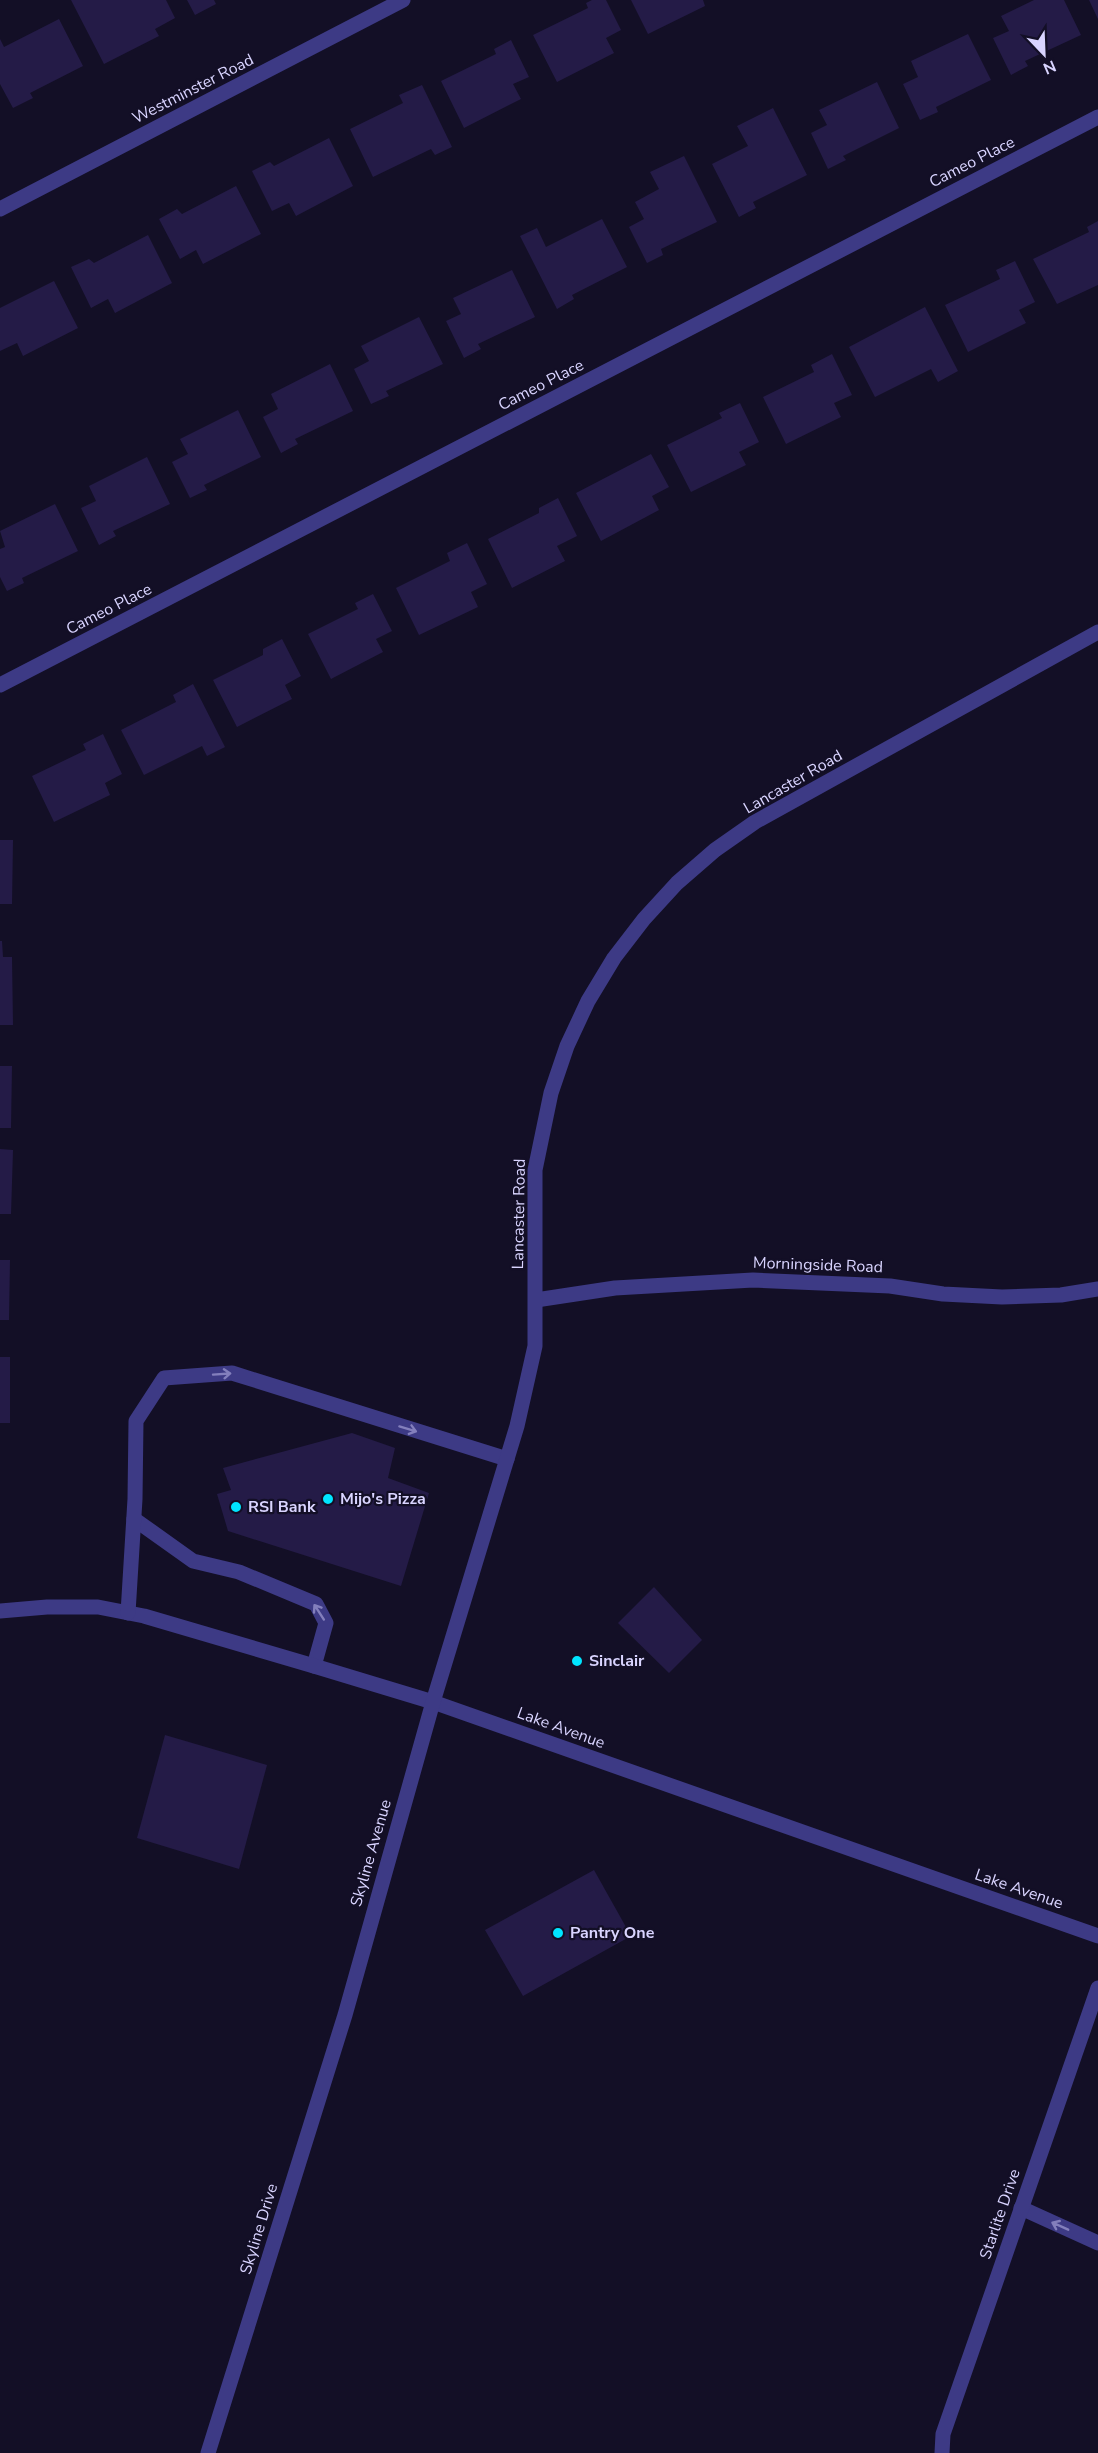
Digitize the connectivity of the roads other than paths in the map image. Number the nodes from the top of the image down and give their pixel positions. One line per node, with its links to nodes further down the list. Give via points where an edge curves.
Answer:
1 (403, 0): 3 (street, Westminster Road)
2 (1098, 117): 5 (street, Cameo Place)
3 (0, 209)
4 (1098, 632): 7 (street, Lancaster Road, via 755,822 677,883 644,919 588,1001 551,1093 535,1170)
5 (0, 685)
6 (1098, 1289): 7 (street, Morningside Road, via 1002,1297 890,1286 753,1280 615,1288)
7 (536, 1300): 8 (street, Lancaster Road, via 535,1346)
8 (507, 1459): 9 (street, one-way to 8, via 136,1421 164,1378 232,1373); 13 (street, Lancaster Road)
9 (134, 1519): 11 (street); 12 (street, one-way to 9, via 326,1623 316,1604 239,1572 194,1561)
10 (0, 1611): 11 (street, Lake Avenue, via 98,1607)
11 (128, 1613): 12 (street, Lake Avenue)
12 (314, 1666): 13 (street, Lake Avenue)
13 (433, 1701): 14 (street, Lake Avenue); 16 (street, Skyline Avenue)
14 (1098, 1936)
15 (1098, 1988): 17 (street, Starlite Drive)
16 (345, 2015): 19 (street, Skyline Drive)
17 (1021, 2208): 18 (street, one-way to 17); 20 (street, Starlite Drive, via 943,2434)
18 (1098, 2243)
19 (208, 2453)
20 (942, 2453)

